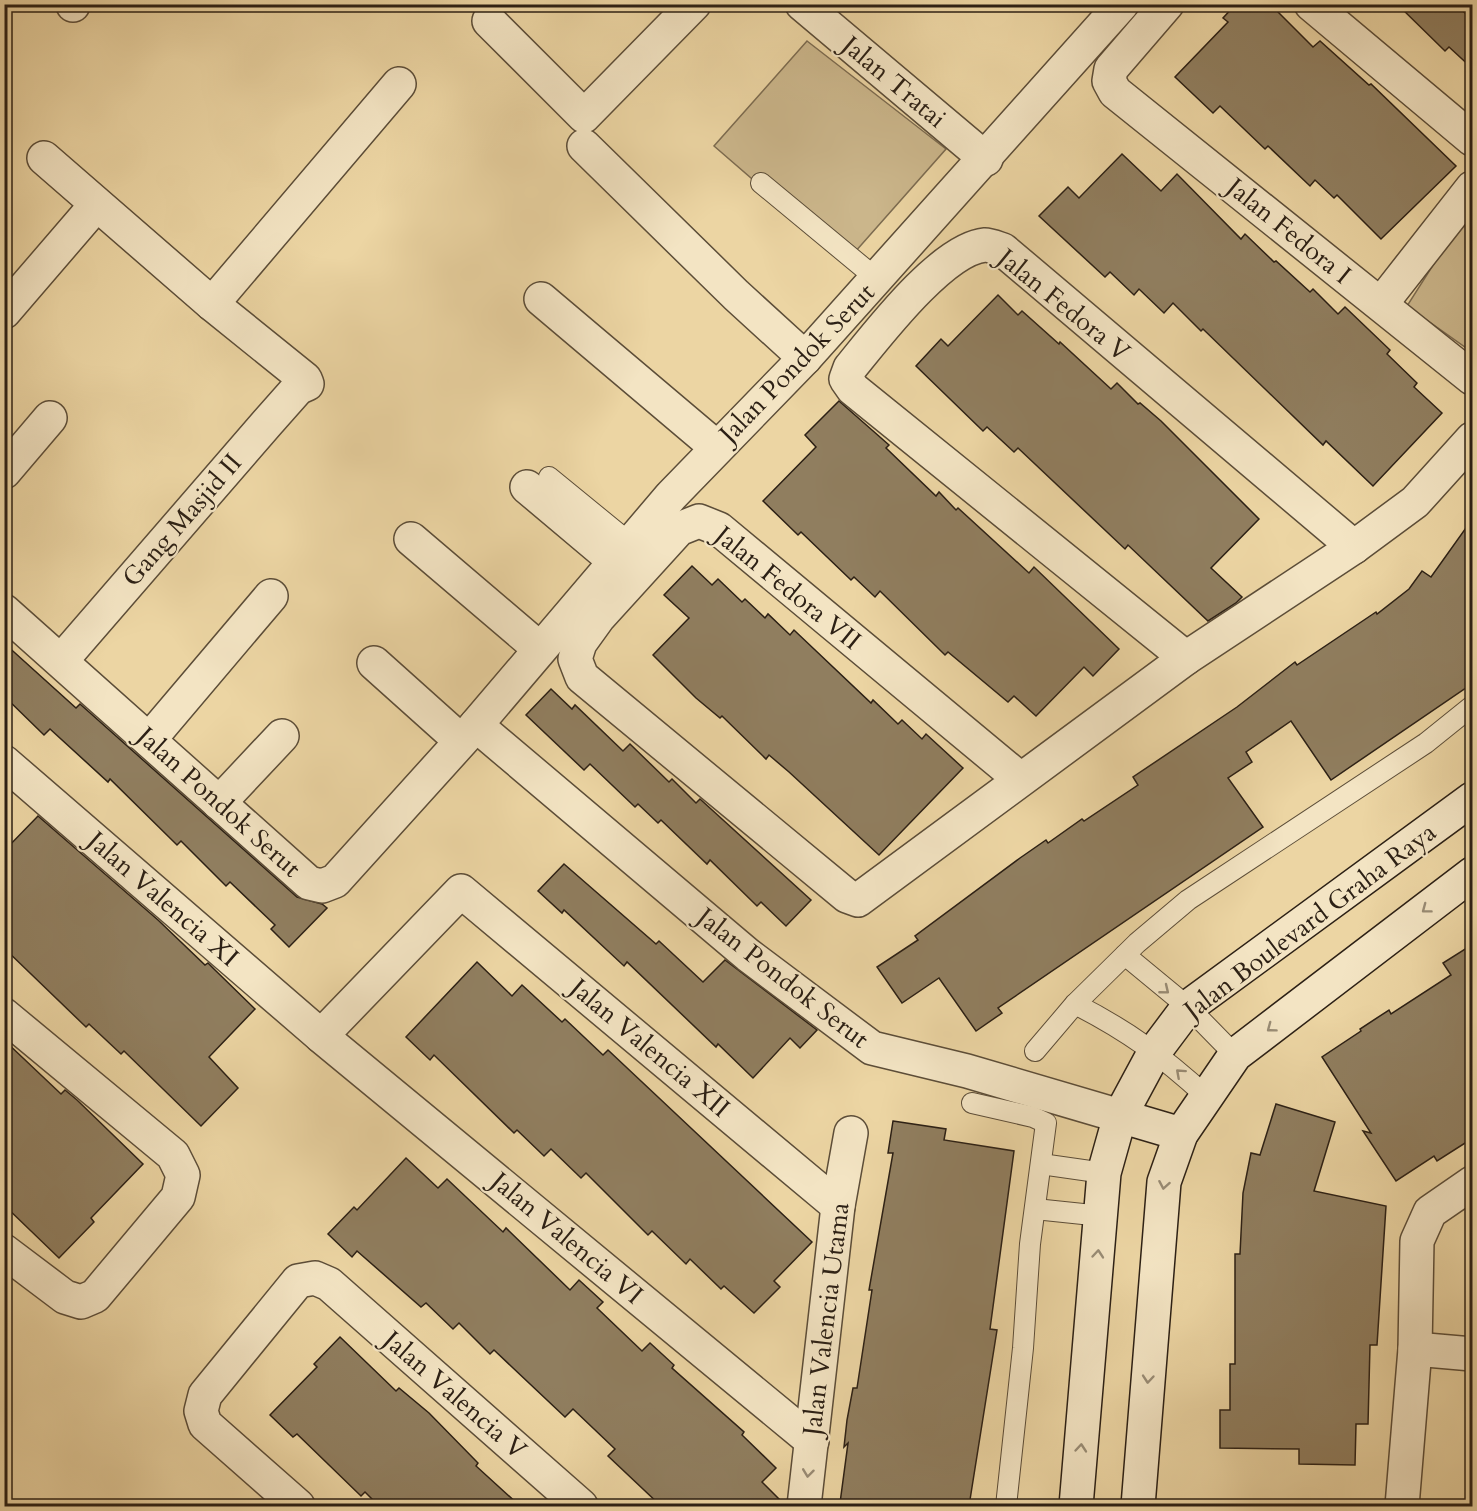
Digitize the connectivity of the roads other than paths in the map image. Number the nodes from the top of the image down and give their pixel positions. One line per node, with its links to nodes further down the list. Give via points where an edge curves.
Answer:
1 (694, 4): 6 (street, via 584,116)
2 (802, 4): 11 (street, Jalan Tratai)
3 (1122, 4): 11 (street, Jalan Pondok Serut)
4 (1167, 4): 18 (street, Jalan Fedora I, via 1111,69 1109,81 1115,92)
5 (1311, 4): 8 (street)
6 (489, 21)
7 (399, 84): 17 (street)
8 (1473, 139)
9 (585, 146): 20 (street)
10 (44, 158): 14 (street)
11 (986, 159): 15 (street, Jalan Pondok Serut)
12 (761, 183): 15 (lane)
13 (1473, 188): 18 (street)
14 (96, 205): 17 (street); 19 (street)
15 (877, 279): 20 (street, Jalan Pondok Serut)
16 (541, 299): 24 (street)
17 (212, 304): 34 (street, Gang Masjid II, via 307,384 298,388)
18 (1381, 304): 21 (street, Jalan Fedora I)
19 (4, 312)
20 (805, 358): 24 (street, Jalan Pondok Serut)
21 (1473, 378)
22 (50, 418): 25 (street)
23 (1473, 439): 28 (street, via 1415,502)
24 (716, 447): 29 (street, Jalan Pondok Serut)
25 (4, 472)
26 (538, 482): 29 (street)
27 (411, 539): 32 (street)
28 (1354, 547): 33 (street); 33 (street, Jalan Fedora V, via 1003,250 987,245 970,249 921,283 850,368 846,379 862,397)
29 (623, 552): 32 (street, Jalan Pondok Serut)
30 (271, 596): 39 (street)
31 (4, 611): 34 (street, Jalan Pondok Serut)
32 (540, 650): 37 (street, Jalan Pondok Serut)
33 (1186, 657): 41 (street)
34 (61, 661): 39 (street, Jalan Pondok Serut)
35 (374, 663): 37 (street)
36 (1473, 706): 45 (lane, via 1426,743 1188,900)
37 (469, 733): 43 (street, Jalan Pondok Serut, via 335,881 322,886 309,883); 55 (street, Jalan Pondok Serut, via 748,955 872,1048)
38 (282, 736): 43 (street)
39 (149, 740): 43 (street, Jalan Pondok Serut)
40 (4, 762): 49 (street, Jalan Valencia XI)
41 (1020, 779): 41 (street, Jalan Fedora VII, via 858,900 847,896 582,677 575,659 580,643 598,618 679,529 699,521 719,529)
42 (1473, 799): 47 (street, Jalan Boulevard Graha Raya)
43 (219, 803)
44 (1473, 874): 52 (street, one-way to 52)
45 (1125, 955): 46 (lane); 47 (lane, one-way to 47)
46 (1075, 1004): 50 (lane); 51 (lane)
47 (1188, 1008): 51 (street, Jalan Boulevard Graha Raya); 52 (lane)
48 (4, 1015): 64 (street, via 173,1155 183,1175 178,1197 95,1296 81,1302 65,1297)
49 (321, 1036): 61 (street, Jalan Valencia XII, via 461,891); 67 (street, Jalan Valencia VI)
50 (1035, 1051)
51 (1155, 1051): 53 (lane, one-way to 51); 55 (street, Jalan Boulevard Graha Raya)
52 (1235, 1055): 53 (street)
53 (1206, 1095): 57 (street)
54 (972, 1104): 58 (lane, via 1033,1117 1046,1124)
55 (1120, 1116): 57 (street, Jalan Pondok Serut); 59 (street, Jalan Boulevard Graha Raya)
56 (850, 1133): 61 (street, Jalan Valencia Utama)
57 (1181, 1134): 73 (street, one-way to 73, via 1164,1182)
58 (1041, 1164): 59 (lane); 62 (lane)
59 (1104, 1173): 63 (street, Jalan Boulevard Graha Raya)
60 (1473, 1183): 65 (street, via 1430,1212 1418,1241)
61 (838, 1206): 67 (street, Jalan Valencia Utama)
62 (1035, 1209): 63 (lane); 71 (lane)
63 (1101, 1216): 72 (street, Jalan Boulevard Graha Raya, one-way to 63)
64 (4, 1251)
65 (1415, 1349): 66 (street); 74 (street)
66 (1473, 1354)
67 (812, 1441): 70 (street, Jalan Valencia Utama, one-way to 70)
68 (298, 1506): 69 (street, Jalan Valencia V, via 205,1424 201,1411 205,1395 298,1281 315,1278 329,1284)
69 (581, 1506)
70 (804, 1506)
71 (1006, 1506)
72 (1076, 1506)
73 (1138, 1506)
74 (1402, 1506)

